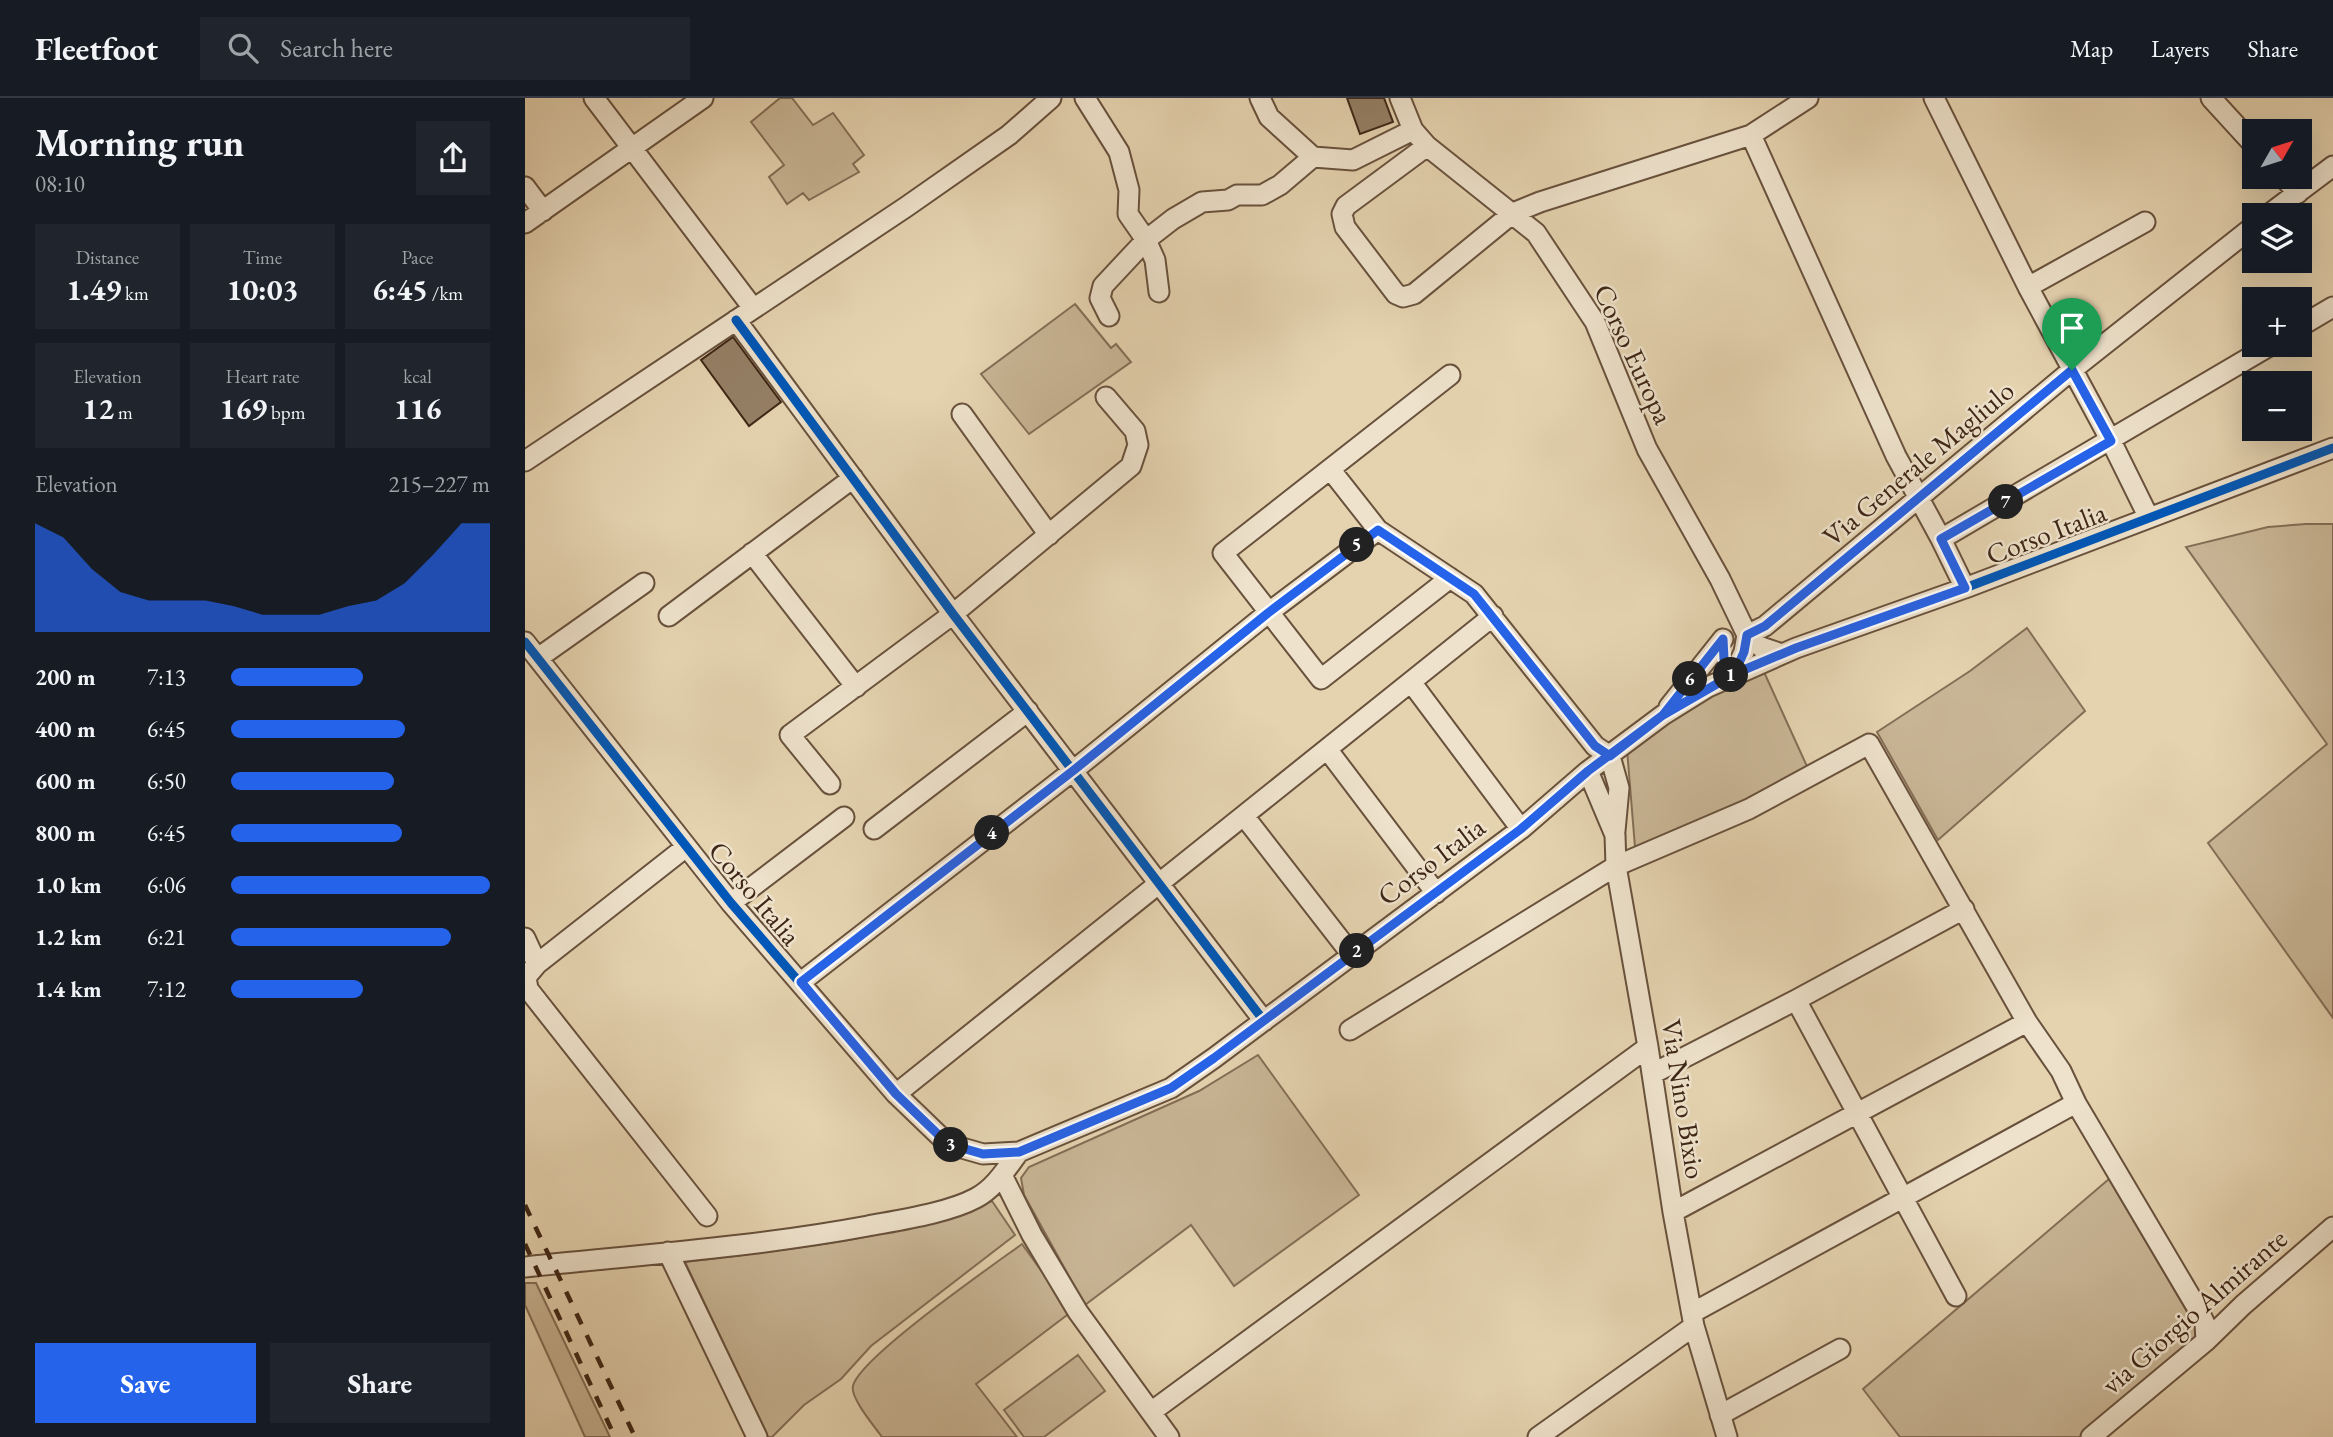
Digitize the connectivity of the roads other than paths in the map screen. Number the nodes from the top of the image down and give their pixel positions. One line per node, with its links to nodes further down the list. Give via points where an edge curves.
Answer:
1 (594, 98): 14 (street)
2 (703, 98): 14 (street)
3 (1051, 98): 30 (street, via 997,143)
4 (1085, 98): 26 (street, via 1119,152 1129,190 1128,214)
5 (1259, 98): 15 (street, via 1269,117)
6 (1399, 98): 10 (street, Corso Europa)
7 (1808, 98): 12 (street)
8 (1934, 98): 27 (street)
9 (2211, 98): 11 (street)
10 (1413, 130): 13 (street, Corso Europa); 15 (street, via 1353,160)
11 (2242, 132)
12 (1751, 135): 22 (street); 44 (street)
13 (1427, 146): 22 (street, Corso Europa); 22 (street, via 1346,206 1342,214 1345,227 1399,296 1414,294)
14 (633, 148): 21 (street); 30 (street)
15 (1313, 157): 26 (street, via 1262,195 1202,202)
16 (2333, 166): 19 (street)
17 (525, 187): 21 (street)
18 (2294, 189): 19 (street)
19 (2298, 193): 20 (street)
20 (2284, 203)
21 (543, 211): 24 (street)
22 (1513, 213): 53 (street, Corso Europa, via 1536,233 1595,322 1647,449)
23 (2145, 222): 27 (street)
24 (525, 223)
25 (2242, 235): 35 (street, Via Generale Magliulo)
26 (1146, 240): 28 (street, via 1155,260); 31 (street, via 1103,286 1100,298)
27 (2028, 287): 35 (street)
28 (1159, 292)
29 (2333, 307): 32 (street)
30 (753, 308): 33 (street)
31 (1109, 316)
32 (2312, 319)
33 (736, 320): 41 (street); 43 (street)
34 (2251, 357): 39 (street)
35 (2072, 370): 39 (street); 44 (street, Via Generale Magliulo)
36 (1450, 376): 42 (street)
37 (1106, 397): 47 (street, via 1135,431 1138,445 1131,466)
38 (962, 414): 47 (street)
39 (2111, 441): 45 (street); 48 (street)
40 (2333, 448): 45 (street, Corso Italia)
41 (525, 461)
42 (1330, 469): 46 (street); 54 (street, via 1223,553)
43 (853, 478): 49 (street); 55 (street)
44 (1919, 499): 48 (street); 58 (street, Via Generale Magliulo, via 1765,626)
45 (2149, 518): 52 (street, Corso Italia)
46 (1378, 530): 50 (street); 54 (street)
47 (1049, 534): 55 (street)
48 (1941, 539): 52 (street)
49 (752, 554): 56 (street); 64 (street)
50 (1450, 578): 54 (street, via 1321,679); 57 (street, via 1474,594)
51 (644, 583): 60 (street)
52 (1965, 588): 61 (street, Corso Italia)
53 (1734, 608): 58 (street); 59 (street)
54 (1268, 613): 69 (street)
55 (953, 614): 64 (street); 65 (street)
56 (669, 616)
57 (1493, 617): 63 (street); 68 (street, via 1595,746)
58 (1747, 635): 61 (street); 62 (street)
59 (1723, 639): 62 (street, via 1724,659); 66 (street)
60 (530, 652): 77 (street, Corso Italia)
61 (1781, 654): 62 (street, Corso Italia)
62 (1734, 674): 66 (street, Corso Italia)
63 (1411, 682): 67 (street); 75 (street)
64 (856, 687): 71 (street, via 790,735)
65 (1028, 711): 69 (street); 74 (street)
66 (1663, 715): 68 (street, Corso Italia)
67 (1327, 749): 72 (street); 80 (street)
68 (1610, 756): 70 (street, Corso Italia); 76 (street, via 1619,788)
69 (1074, 770): 79 (street); 86 (street)
70 (1588, 771): 75 (street, Corso Italia); 76 (street, Via Nino Bixio)
71 (830, 784)
72 (1244, 816): 79 (street); 84 (street)
73 (844, 817): 81 (street)
74 (874, 829)
75 (1521, 829): 80 (street, Corso Italia)
76 (1615, 835): 78 (street, Via Nino Bixio)
77 (686, 846): 81 (street, Corso Italia); 85 (street)
78 (1616, 866): 82 (street, via 1749,809 1868,744); 90 (street); 91 (street, Via Nino Bixio)
79 (1161, 884): 88 (street); 93 (street)
80 (1436, 892): 84 (street, Corso Italia)
81 (731, 903): 86 (street, Corso Italia)
82 (1964, 909): 87 (street); 89 (street)
83 (525, 938): 85 (street)
84 (1352, 955): 88 (street, Corso Italia)
85 (537, 964): 100 (street, via 526,977 528,989)
86 (801, 982): 93 (street, Corso Italia)
87 (1796, 1000): 92 (street); 95 (street)
88 (1264, 1021): 96 (street, Corso Italia, via 1171,1088)
89 (2027, 1021): 94 (street); 95 (street)
90 (1350, 1030)
91 (1648, 1047): 92 (street, Via Nino Bixio); 108 (street)
92 (1652, 1074): 99 (street, Via Nino Bixio)
93 (896, 1094): 96 (street, Corso Italia, via 948,1144 983,1154)
94 (2077, 1102): 98 (street); 106 (street, via 2199,1311)
95 (1856, 1114): 98 (street); 99 (street)
96 (1019, 1152): 97 (street)
97 (1002, 1175): 102 (street, via 977,1198 953,1207 832,1232); 108 (street, via 1078,1312)
98 (1903, 1199): 104 (street); 105 (street)
99 (1673, 1212): 105 (street, Via Nino Bixio)
100 (707, 1216)
101 (2330, 1235): 106 (street, via Giorgio Almirante, via 2243,1304)
102 (668, 1252): 103 (street); 110 (street)
103 (525, 1267)
104 (1956, 1296)
105 (1693, 1319): 109 (street, Via Nino Bixio); 112 (street)
106 (2206, 1341): 114 (street, via Giorgio Almirante)
107 (1840, 1349): 109 (street)
108 (1150, 1412): 111 (street)
109 (1720, 1415): 113 (street, Via Nino Bixio)
110 (757, 1437)
111 (1169, 1437)
112 (1538, 1437)
113 (1727, 1437)
114 (2091, 1437)

